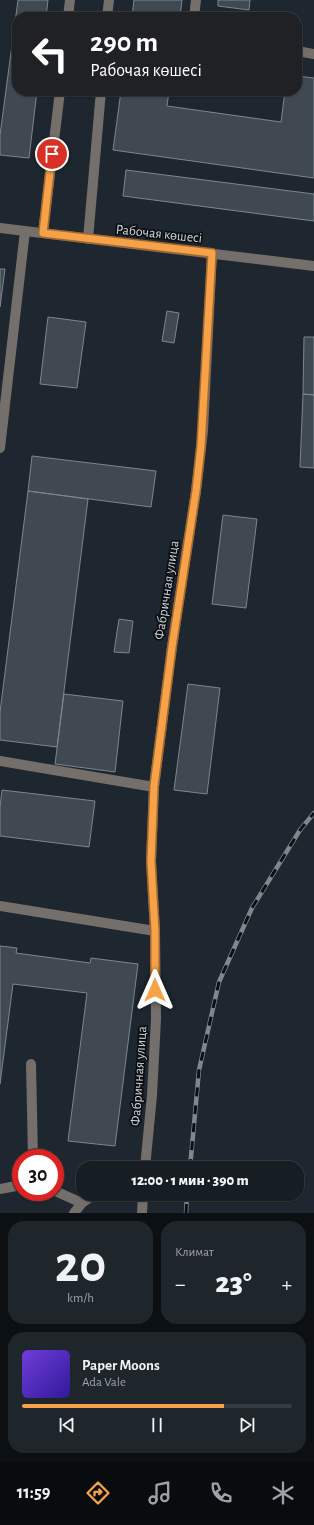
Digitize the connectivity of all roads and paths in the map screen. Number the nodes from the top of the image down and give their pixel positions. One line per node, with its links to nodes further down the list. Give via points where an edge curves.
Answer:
1 (70, 0): 4 (street)
2 (109, 0): 5 (street)
3 (196, 0): 6 (street)
4 (69, 12)
5 (108, 12)
6 (195, 12)
7 (302, 52): 8 (street)
8 (314, 54)
9 (59, 96): 13 (street)
10 (101, 96): 14 (street)
11 (0, 228): 12 (street, Рабочая көшесі)
12 (25, 231): 13 (street, Рабочая көшесі); 17 (street)
13 (43, 233): 14 (street, Рабочая көшесі)
14 (88, 239): 15 (street, Рабочая көшесі)
15 (212, 253): 16 (street, Рабочая көшесі); 19 (street, Фабричная улица, via 196,491)
16 (314, 266)
17 (0, 448)
18 (0, 761): 19 (street)
19 (154, 786): 21 (street, Фабричная улица, via 151,861)
20 (0, 906): 21 (street)
21 (155, 931): 24 (street, Фабричная улица, via 155,1027)
22 (31, 1064): 23 (street)
23 (33, 1149)
24 (145, 1161)
25 (12, 1187): 26 (street)
26 (0, 1189)
27 (64, 1196): 30 (street)
28 (85, 1201): 30 (street)
29 (143, 1201): 32 (street)
30 (82, 1203): 31 (street)
31 (74, 1213)
32 (142, 1213)

